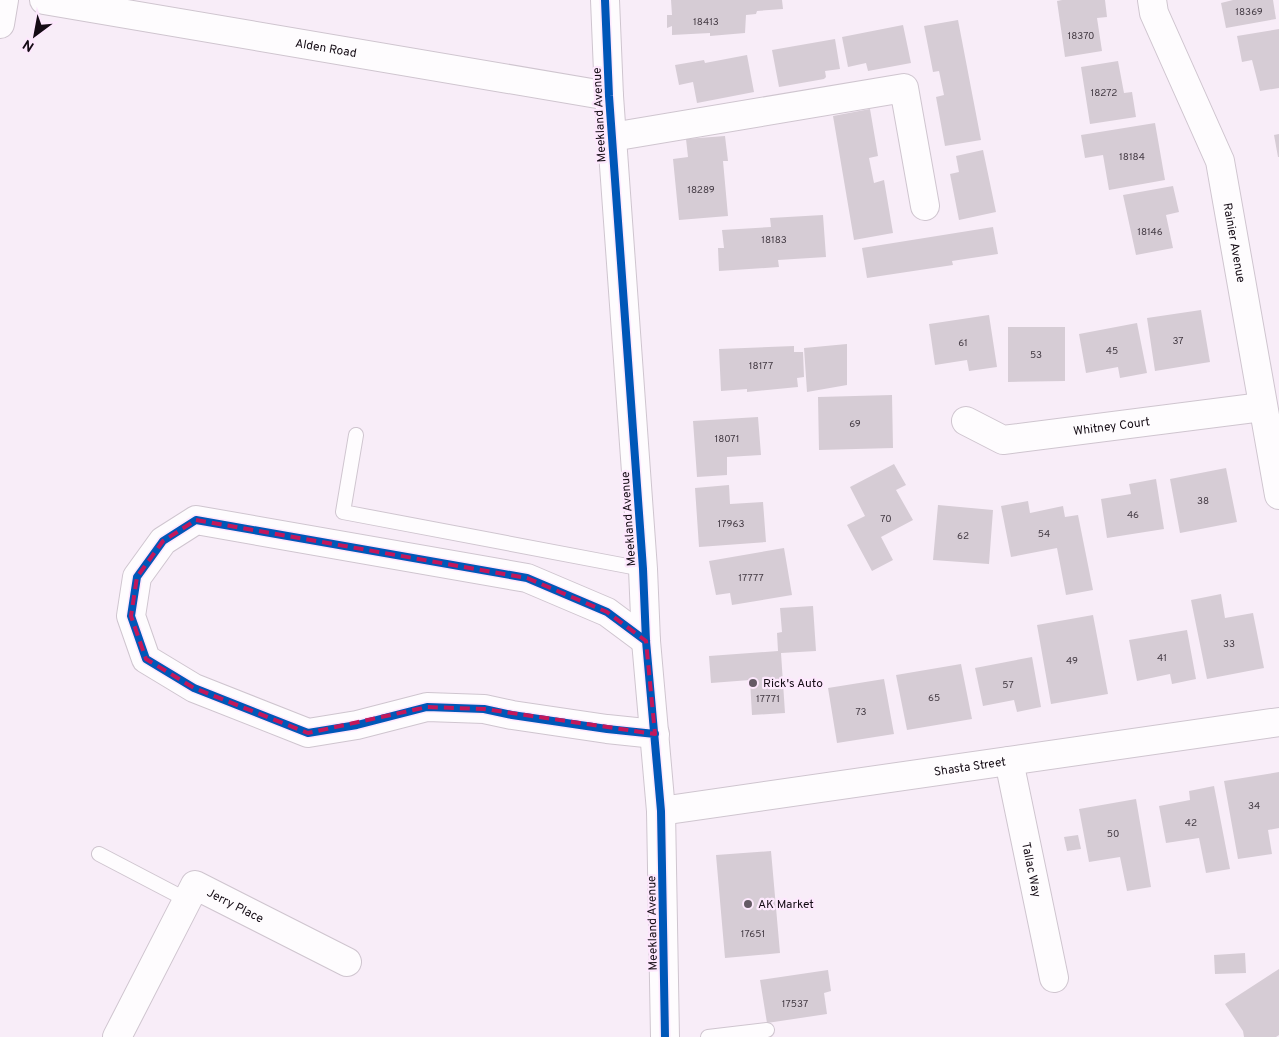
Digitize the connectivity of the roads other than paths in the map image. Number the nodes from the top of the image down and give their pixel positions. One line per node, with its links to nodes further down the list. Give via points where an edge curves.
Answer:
1 (4, 0): 5 (street)
2 (44, 0): 6 (street, Alden Road)
3 (605, 0): 6 (street, Meekland Avenue)
4 (1152, 0): 9 (street, Rainier Avenue, via 1154,13 1220,160)
5 (0, 24)
6 (609, 96): 7 (street, Meekland Avenue)
7 (612, 137): 8 (street, via 904,88); 13 (street, Meekland Avenue)
8 (925, 206)
9 (1262, 406): 10 (street, Whitney Court, via 1003,440); 12 (street, Rainier Avenue)
10 (966, 421)
11 (356, 435): 13 (lane, via 343,512)
12 (1279, 495)
13 (643, 569): 14 (street, Meekland Avenue)
14 (646, 641): 16 (street, Meekland Avenue); 16 (street, via 607,612 527,578 196,520 163,541 137,577 131,616 146,659 194,688 308,733 357,725 427,707 484,709)
15 (1279, 722): 17 (street, Shasta Street)
16 (655, 734): 18 (street, Meekland Avenue)
17 (1009, 761): 18 (street, Shasta Street); 22 (street, Tallac Way)
18 (660, 811): 25 (street, Meekland Avenue)
19 (99, 854): 20 (lane)
20 (187, 900): 21 (street, Jerry Place, via 194,886); 24 (street, Jerry Place)
21 (347, 962)
22 (1054, 978)
23 (767, 1030): 26 (lane)
24 (117, 1037)
25 (665, 1037)
26 (708, 1037)

